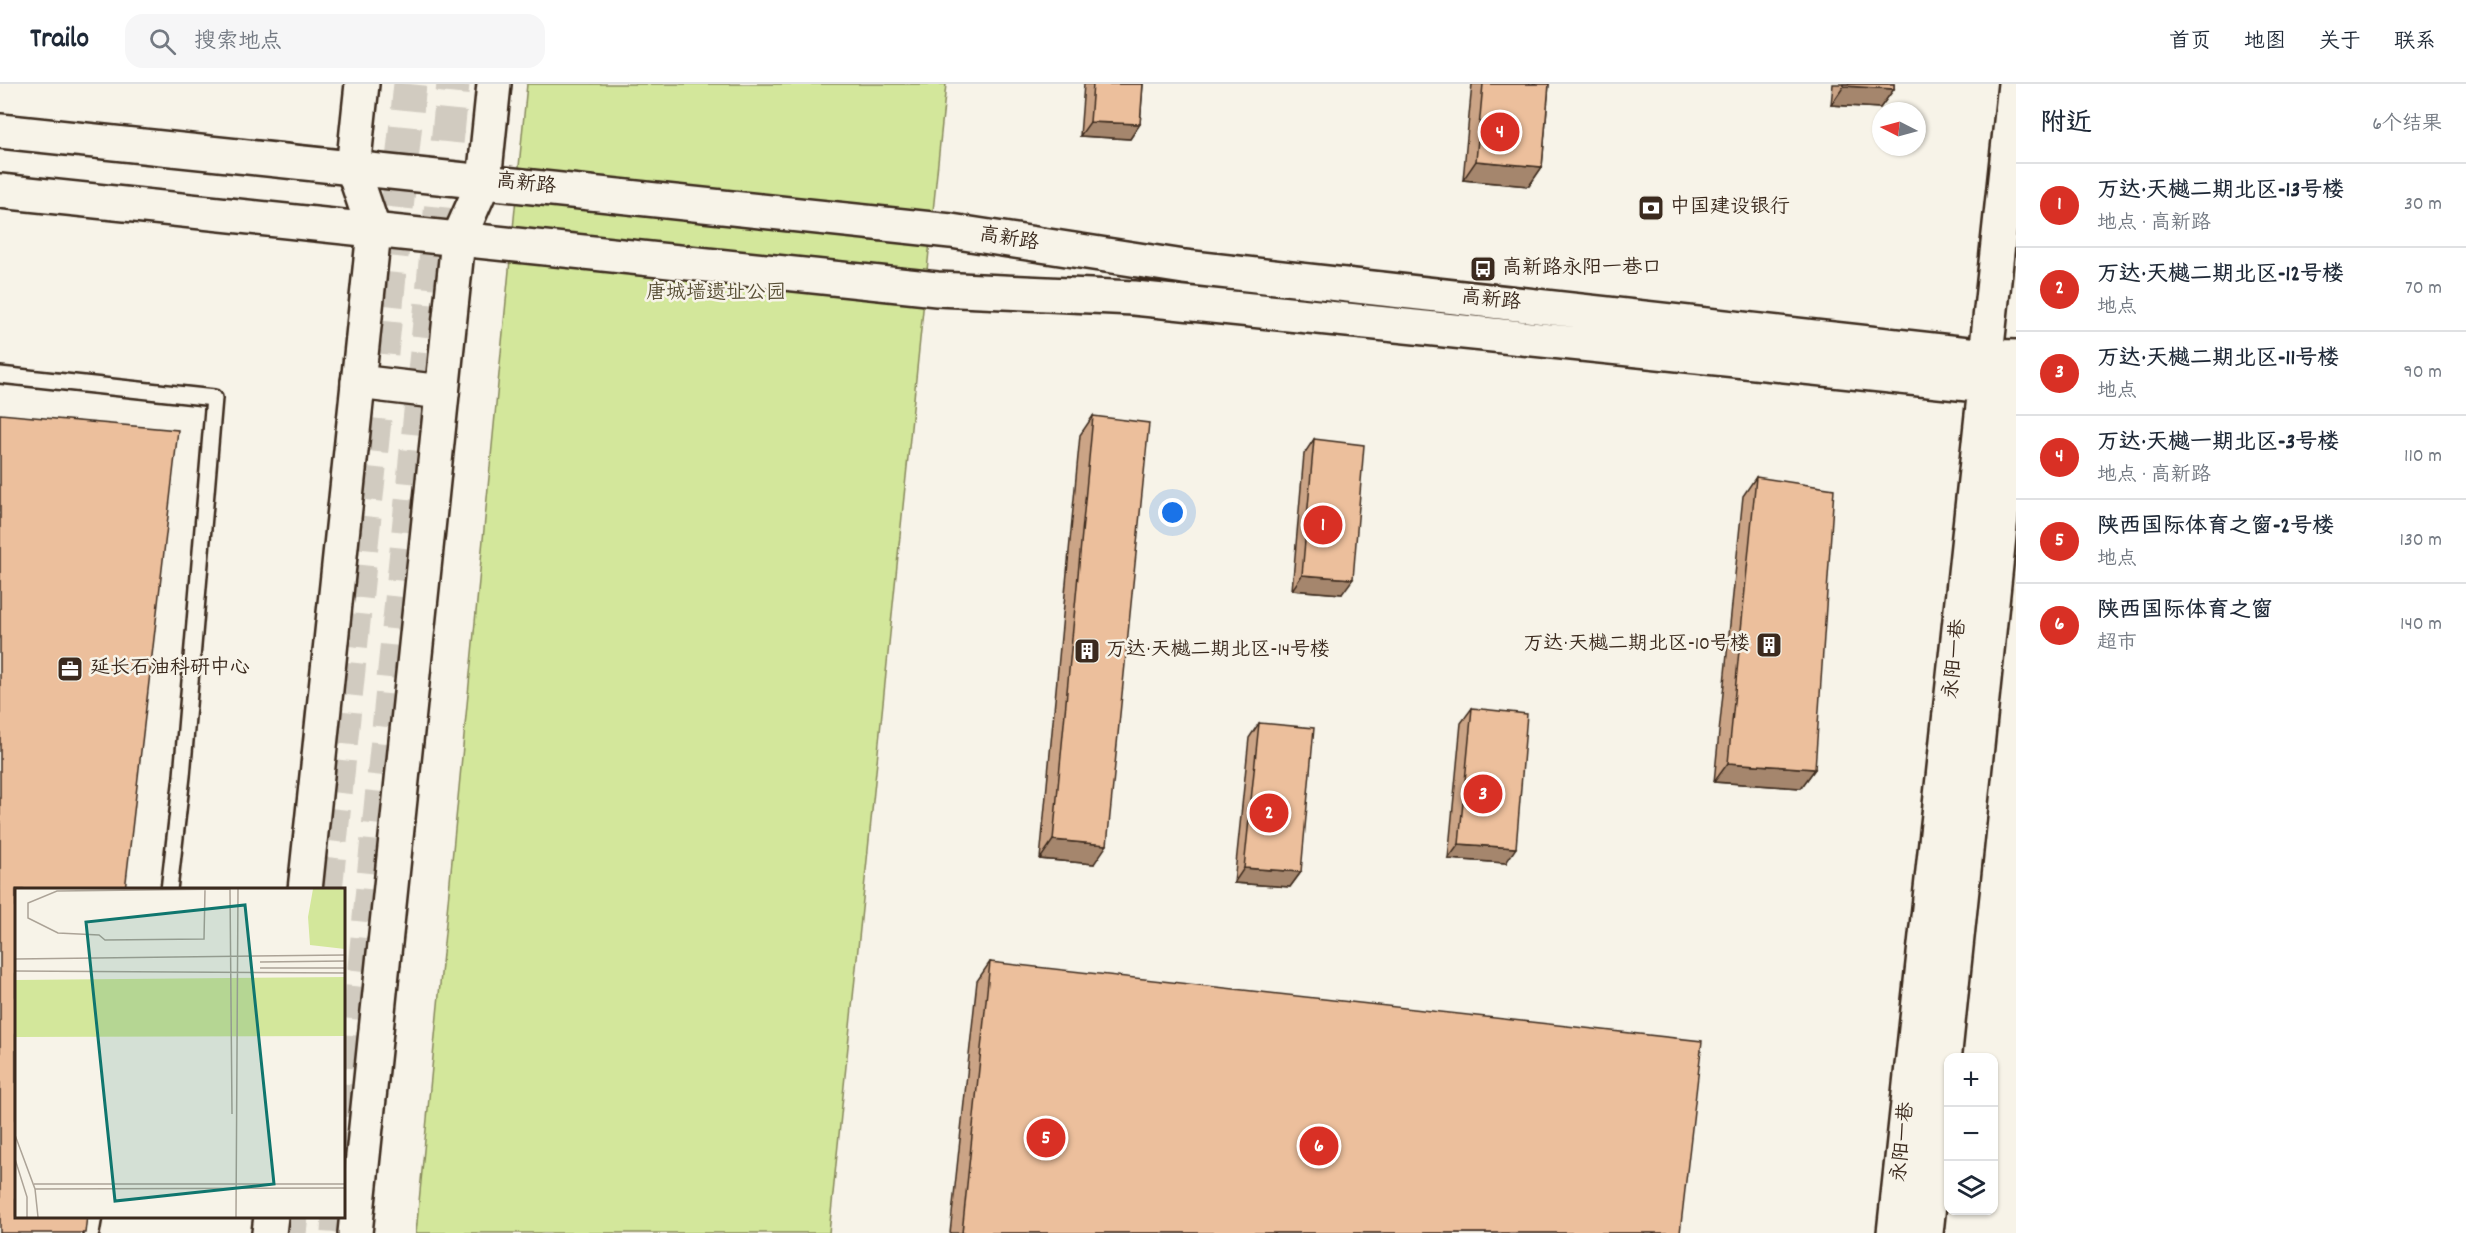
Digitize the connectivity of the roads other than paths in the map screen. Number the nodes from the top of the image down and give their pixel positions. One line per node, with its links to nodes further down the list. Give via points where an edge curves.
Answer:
1 (362, 84): 5 (main road)
2 (494, 84): 6 (main road)
3 (2015, 84): 11 (main road, 永阳一巷)
4 (0, 131): 5 (main road, 高新路)
5 (352, 169): 6 (main road, 高新路); 8 (main road)
6 (484, 181): 9 (main road); 11 (main road, 高新路, via 951,231 1184,267)
7 (0, 191): 8 (main road, 高新路)
8 (374, 231): 9 (main road, 高新路); 12 (main road)
9 (458, 240): 11 (main road, 高新路, via 937,289 1134,298); 13 (main road)
10 (0, 375): 14 (lane, via 214,398)
11 (2006, 375): 21 (main road, 永阳一巷); 22 (main road, 永阳一巷)
12 (358, 382): 13 (main road); 15 (main road)
13 (442, 392): 20 (main road)
14 (169, 888)
15 (305, 888)
16 (94, 1218): 18 (lane)
17 (271, 1218): 19 (main road)
18 (91, 1233)
19 (269, 1233)
20 (355, 1233)
21 (1894, 1233)
22 (1926, 1233)

